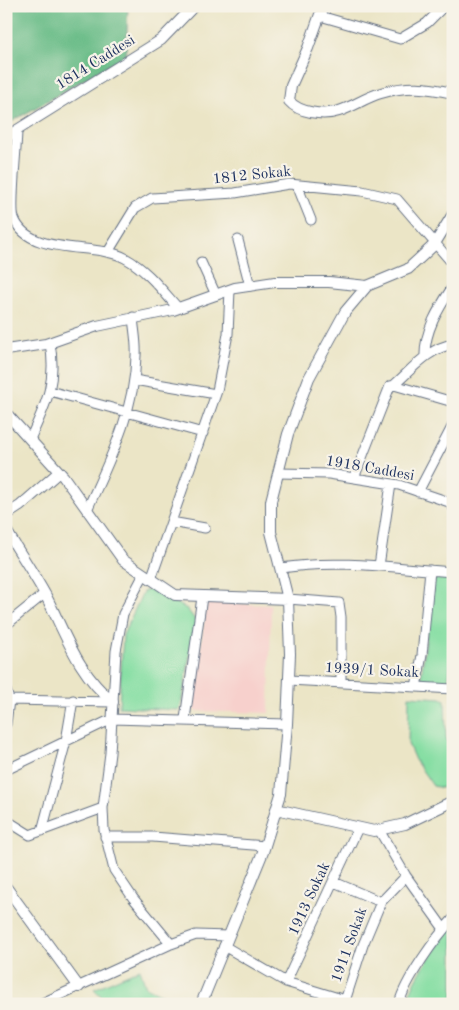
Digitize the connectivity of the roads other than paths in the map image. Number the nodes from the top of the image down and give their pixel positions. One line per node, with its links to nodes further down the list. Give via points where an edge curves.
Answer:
1 (194, 6): 5 (street, 1814 Caddesi, via 162,40)
2 (444, 6): 3 (street, via 427,23 400,39)
3 (321, 11): 4 (street, via 290,86 289,102 294,108 309,112 337,112 380,93 423,86)
4 (453, 92)
5 (18, 130): 6 (street, 1814 Caddesi); 12 (street, via 14,218 25,233 48,244)
6 (6, 137)
7 (297, 185): 9 (street); 11 (street, 1812 Sokak, via 362,191 397,199); 12 (street, 1812 Sokak, via 235,194 152,198 135,208)
8 (453, 214): 11 (street)
9 (311, 220)
10 (238, 240): 15 (street)
11 (434, 245): 14 (street, 1812 Sokak); 16 (street, via 408,269)
12 (108, 252): 20 (street, via 125,258 151,277)
13 (201, 262): 19 (street)
14 (453, 264)
15 (250, 286): 16 (street, via 275,282); 18 (street)
16 (367, 286): 37 (street, via 345,312 310,378 288,434)
17 (453, 286): 25 (street, via 428,332)
18 (230, 290): 19 (street); 29 (street, via 228,334)
19 (216, 295): 20 (street)
20 (178, 308): 21 (street)
21 (133, 317): 22 (street); 26 (street)
22 (50, 343): 24 (street); 28 (street, via 54,364)
23 (453, 344): 25 (street, via 441,346)
24 (6, 350)
25 (425, 357): 27 (street)
26 (134, 380): 29 (street); 31 (street)
27 (394, 385): 30 (street); 38 (street, via 389,389)
28 (50, 391): 31 (street); 35 (street)
29 (216, 394): 34 (street)
30 (453, 402)
31 (127, 412): 34 (street); 42 (street, via 120,438)
32 (6, 413): 35 (street)
33 (453, 426): 40 (street)
34 (204, 433): 44 (street)
35 (30, 439): 36 (street)
36 (59, 472): 42 (street); 43 (street)
37 (278, 474): 38 (street, 1918 Caddesi, via 329,474); 48 (street, via 271,501 271,532)
38 (354, 478): 39 (street, 1918 Caddesi)
39 (390, 484): 40 (street, 1918 Caddesi); 47 (street)
40 (418, 492): 41 (street, 1918 Caddesi, via 450,502)
41 (453, 506)
42 (87, 510): 51 (street, via 123,560)
43 (6, 515)
44 (171, 522): 45 (street); 51 (street)
45 (205, 528)
46 (6, 530): 52 (street)
47 (379, 566): 48 (street, via 304,564); 49 (street)
48 (281, 568): 54 (street)
49 (430, 570): 50 (street); 58 (street)
50 (453, 572)
51 (148, 577): 53 (street, via 175,595); 63 (street, via 123,614 116,651)
52 (44, 594): 55 (street); 63 (street, via 87,676)
53 (202, 597): 54 (street); 65 (street)
54 (288, 599): 56 (street); 57 (street, via 339,603)
55 (6, 625)
56 (289, 680): 57 (street, 1939/1 Sokak); 67 (street)
57 (341, 683): 58 (street, 1939/1 Sokak)
58 (416, 687): 59 (street, 1939/1 Sokak)
59 (453, 689)
60 (6, 690): 61 (street)
61 (9, 700): 62 (street); 66 (street)
62 (73, 700): 63 (street); 68 (street)
63 (113, 702): 64 (street)
64 (112, 719): 65 (street); 68 (street); 71 (street)
65 (185, 719): 67 (street)
66 (6, 724)
67 (287, 724): 72 (street, via 281,794)
68 (66, 741): 69 (street); 76 (street)
69 (6, 770)
70 (453, 801): 75 (street, via 405,824)
71 (103, 808): 76 (street); 77 (street)
72 (276, 809): 74 (street); 78 (street)
73 (6, 820): 76 (street, via 30,835)
74 (358, 828): 75 (street); 80 (street, 1913 Sokak)
75 (379, 830): 79 (street)
76 (42, 831)
77 (105, 837): 78 (street, via 153,837); 86 (street, via 114,870)
78 (265, 846): 85 (street)
79 (406, 876): 82 (street, 1911 Sokak); 84 (street)
80 (334, 882): 82 (street); 87 (street, 1913 Sokak)
81 (7, 890): 88 (street)
82 (380, 902): 89 (street, 1911 Sokak)
83 (453, 919): 84 (street)
84 (444, 929): 92 (street, via 405,987)
85 (226, 941): 86 (street, via 196,935); 87 (street); 91 (street)
86 (171, 944): 88 (street)
87 (286, 982): 89 (street)
88 (79, 987): 90 (street)
89 (344, 1002)
90 (40, 1004)
91 (201, 1004)
92 (399, 1004)

